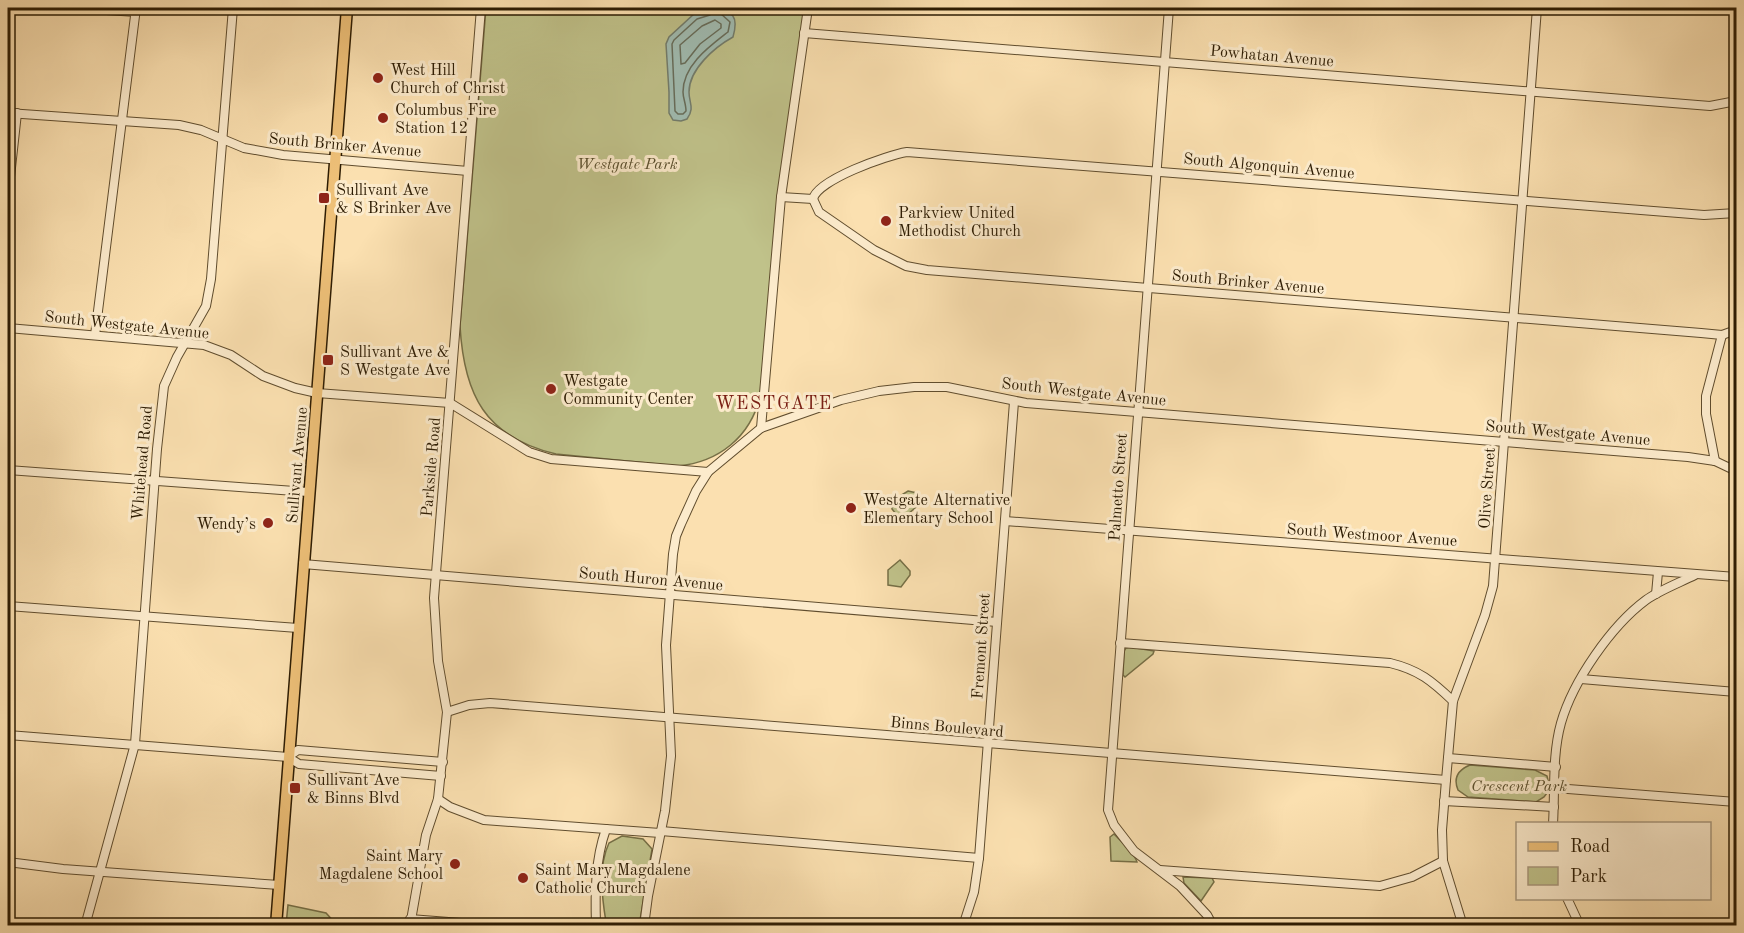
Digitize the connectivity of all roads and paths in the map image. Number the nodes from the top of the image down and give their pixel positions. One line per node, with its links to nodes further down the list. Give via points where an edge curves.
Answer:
1 (77, 8): 8 (street)
2 (232, 8): 16 (street, Whitehead Road)
3 (346, 8): 17 (main road, Sullivant Avenue)
4 (481, 8): 18 (street, Parkside Road)
5 (808, 8): 9 (street)
6 (1169, 8): 10 (street, Palmetto Street)
7 (1538, 8): 11 (street, Olive Street)
8 (136, 10): 15 (street)
9 (804, 33): 10 (street, Powhatan Avenue); 21 (street)
10 (1165, 62): 11 (street, Powhatan Avenue); 19 (street, Palmetto Street)
11 (1531, 91): 12 (street, Powhatan Avenue, via 1710,106); 23 (street, Olive Street)
12 (1737, 101)
13 (8, 112): 14 (street, South Brinker Avenue)
14 (17, 113): 15 (street, South Brinker Avenue); 20 (street)
15 (123, 121): 16 (street, South Brinker Avenue, via 179,125); 30 (street)
16 (222, 138): 17 (street, South Brinker Avenue, via 252,150); 31 (street, Whitehead Road, via 211,279 206,306)
17 (335, 159): 18 (street, South Brinker Avenue); 32 (main road, Sullivant Avenue)
18 (468, 171): 34 (street, Parkside Road)
19 (1157, 171): 22 (street, South Algonquin Avenue, via 907,152 870,162 820,186); 23 (street, South Algonquin Avenue); 25 (street, Palmetto Street)
20 (8, 195)
21 (781, 197): 22 (street); 36 (street)
22 (813, 199): 25 (street, South Brinker Avenue, via 819,212 842,229 906,266)
23 (1522, 200): 24 (street, South Algonquin Avenue, via 1704,215); 26 (street, Olive Street)
24 (1737, 213)
25 (1148, 288): 26 (street, South Brinker Avenue); 35 (street, Palmetto Street)
26 (1513, 318): 29 (street, South Brinker Avenue); 37 (street, Olive Street)
27 (8, 328): 30 (street, South Westgate Avenue)
28 (1737, 330): 29 (street, South Brinker Avenue)
29 (1722, 334): 38 (street, via 1706,396)
30 (95, 335): 31 (street, South Westgate Avenue)
31 (187, 343): 32 (street, South Westgate Avenue, via 217,349 263,376); 42 (street, Whitehead Road, via 164,386)
32 (317, 393): 34 (street, South Westgate Avenue); 43 (main road, Sullivant Avenue)
33 (1014, 402): 35 (street, South Westgate Avenue); 36 (street, South Westgate Avenue, via 947,387 915,387 841,400); 44 (street, Fremont Street)
34 (450, 403): 41 (street, South Westgate Avenue, via 545,458); 50 (street, Parkside Road)
35 (1138, 412): 37 (street, South Westgate Avenue); 45 (street, Palmetto Street)
36 (761, 428): 41 (street, South Westgate Avenue)
37 (1504, 442): 38 (street, South Westgate Avenue); 46 (street, Olive Street)
38 (1715, 461): 40 (street, South Westgate Avenue)
39 (8, 470): 42 (street)
40 (1737, 471)
41 (708, 472): 53 (street, via 676,536)
42 (154, 481): 43 (street); 55 (street, Whitehead Road)
43 (308, 492): 47 (main road, Sullivant Avenue)
44 (1005, 521): 45 (street, South Westmoor Avenue); 56 (street, Fremont Street)
45 (1129, 531): 46 (street, South Westmoor Avenue); 58 (street, Palmetto Street)
46 (1496, 559): 48 (street, South Westmoor Avenue); 61 (street, Olive Street, via 1485,615)
47 (303, 564): 50 (street, South Huron Avenue); 57 (main road, Sullivant Avenue)
48 (1658, 572): 49 (street, South Westmoor Avenue); 52 (street)
49 (1695, 575): 51 (street, South Westmoor Avenue); 52 (street)
50 (437, 576): 53 (street, South Huron Avenue); 62 (street, Parkside Road, via 435,632)
51 (1737, 578)
52 (1656, 594): 59 (street, via 1624,619)
53 (669, 595): 56 (street, South Huron Avenue); 63 (street, via 666,645)
54 (8, 606): 55 (street)
55 (144, 616): 57 (street); 65 (street, Whitehead Road)
56 (997, 622): 66 (street, Fremont Street)
57 (298, 628): 68 (main road, Sullivant Avenue)
58 (1120, 643): 61 (street, via 1390,663 1428,678); 67 (street, Palmetto Street)
59 (1581, 680): 60 (street); 71 (street, via 1561,723)
60 (1737, 692)
61 (1453, 701): 69 (street, Olive Street)
62 (447, 712): 63 (street, Binns Boulevard, via 490,703); 70 (street, Parkside Road)
63 (671, 718): 66 (street, Binns Boulevard); 81 (street, via 671,756)
64 (8, 735): 65 (street)
65 (135, 744): 68 (street); 86 (street, Whitehead Road)
66 (988, 744): 67 (street, Binns Boulevard); 82 (street, Fremont Street)
67 (1112, 754): 73 (street, Binns Boulevard); 85 (street, Palmetto Street, via 1108,810 1114,825 1134,851)
68 (288, 757): 70 (street, via 298,750); 72 (street, via 299,764); 87 (main road, Sullivant Avenue)
69 (1448, 758): 71 (street); 73 (street, Olive Street)
70 (443, 762): 72 (street, Parkside Road)
71 (1556, 767): 74 (street)
72 (441, 776): 75 (street, Parkside Road)
73 (1446, 780): 76 (street, Olive Street)
74 (1555, 788): 77 (street); 78 (street)
75 (438, 799): 80 (street, via 484,820); 89 (street, Parkside Road, via 426,835)
76 (1444, 801): 78 (street); 83 (street, Olive Street)
77 (1737, 802)
78 (1554, 807): 79 (street)
79 (1553, 822)
80 (606, 829): 81 (street); 93 (street, via 595,878)
81 (660, 832): 82 (street); 94 (street)
82 (979, 858): 95 (street, Fremont Street)
83 (1443, 861): 85 (street, via 1412,878 1380,886); 97 (street, Olive Street)
84 (8, 862): 86 (street)
85 (1159, 870): 96 (street, Palmetto Street, via 1180,886)
86 (100, 871): 87 (street); 90 (street, Whitehead Road)
87 (279, 885): 91 (main road, Sullivant Avenue)
88 (1568, 900): 98 (street)
89 (410, 922): 92 (street)
90 (85, 926)
91 (276, 926)
92 (500, 926)
93 (596, 926)
94 (644, 926)
95 (963, 926)
96 (1213, 926)
97 (1463, 926)
98 (1580, 926)

